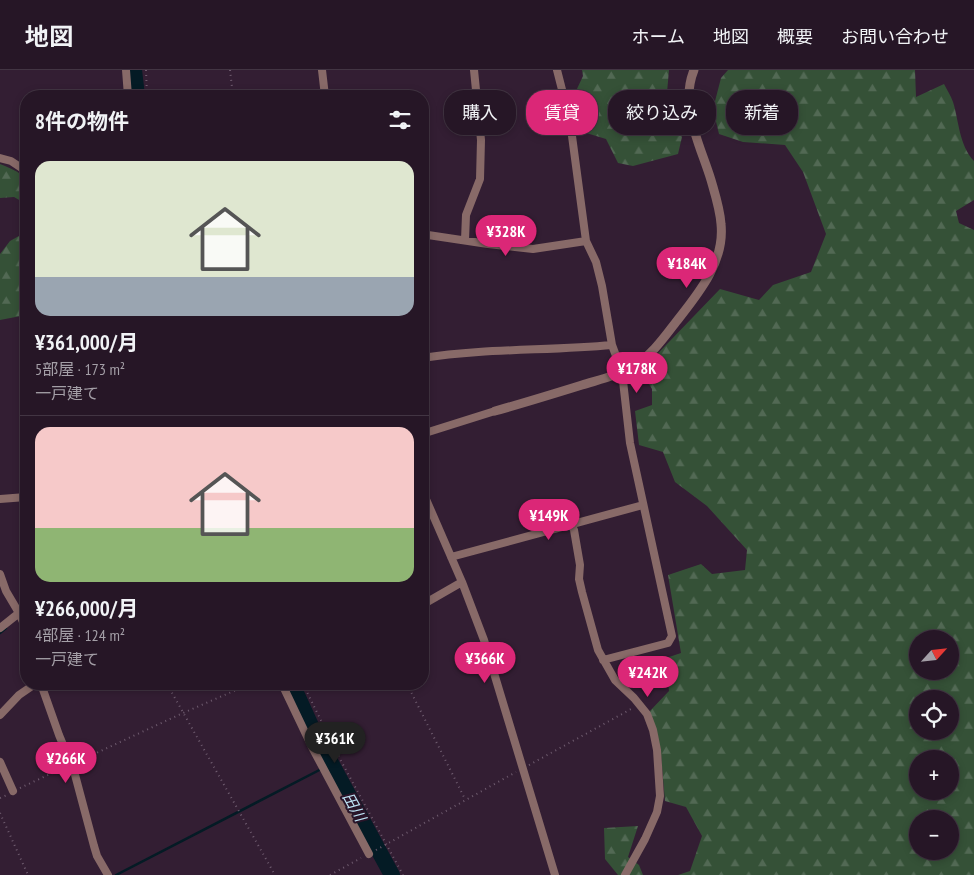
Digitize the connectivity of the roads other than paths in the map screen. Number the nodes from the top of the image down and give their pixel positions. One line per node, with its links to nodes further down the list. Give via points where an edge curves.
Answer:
1 (126, 70): 6 (street)
2 (322, 70): 7 (street)
3 (474, 70): 11 (street, via 481,140 480,179 466,215)
4 (557, 70): 12 (street, via 570,121)
5 (694, 70): 15 (street, via 688,107 719,206 722,226 719,248 700,292 647,358)
6 (128, 90)
7 (324, 90)
8 (0, 158): 9 (street)
9 (20, 167)
10 (429, 234): 11 (street)
11 (465, 240): 12 (street, via 533,248)
12 (586, 241): 13 (street, via 602,286)
13 (612, 345): 14 (street, via 460,352); 15 (street)
14 (429, 357)
15 (622, 372): 16 (street); 20 (street, via 630,443)
16 (495, 412): 17 (street)
17 (429, 432)
18 (20, 497): 19 (street)
19 (0, 499)
20 (643, 505): 22 (street); 29 (street, via 672,636 668,643)
21 (429, 506): 23 (street)
22 (571, 524): 23 (street); 29 (street, via 582,592)
23 (451, 557): 25 (street)
24 (0, 574): 27 (street)
25 (462, 582): 26 (street); 38 (street, via 484,640)
26 (429, 601)
27 (19, 613): 28 (street)
28 (0, 628)
29 (603, 660): 39 (street, via 615,680 647,714 657,750 660,796 657,812)
30 (26, 690): 33 (street)
31 (43, 690): 37 (street, via 78,782 97,856)
32 (285, 690): 36 (street, via 313,749)
33 (0, 714)
34 (0, 762): 35 (street)
35 (13, 791)
36 (371, 852)
37 (108, 875)
38 (555, 875)
39 (625, 875)

